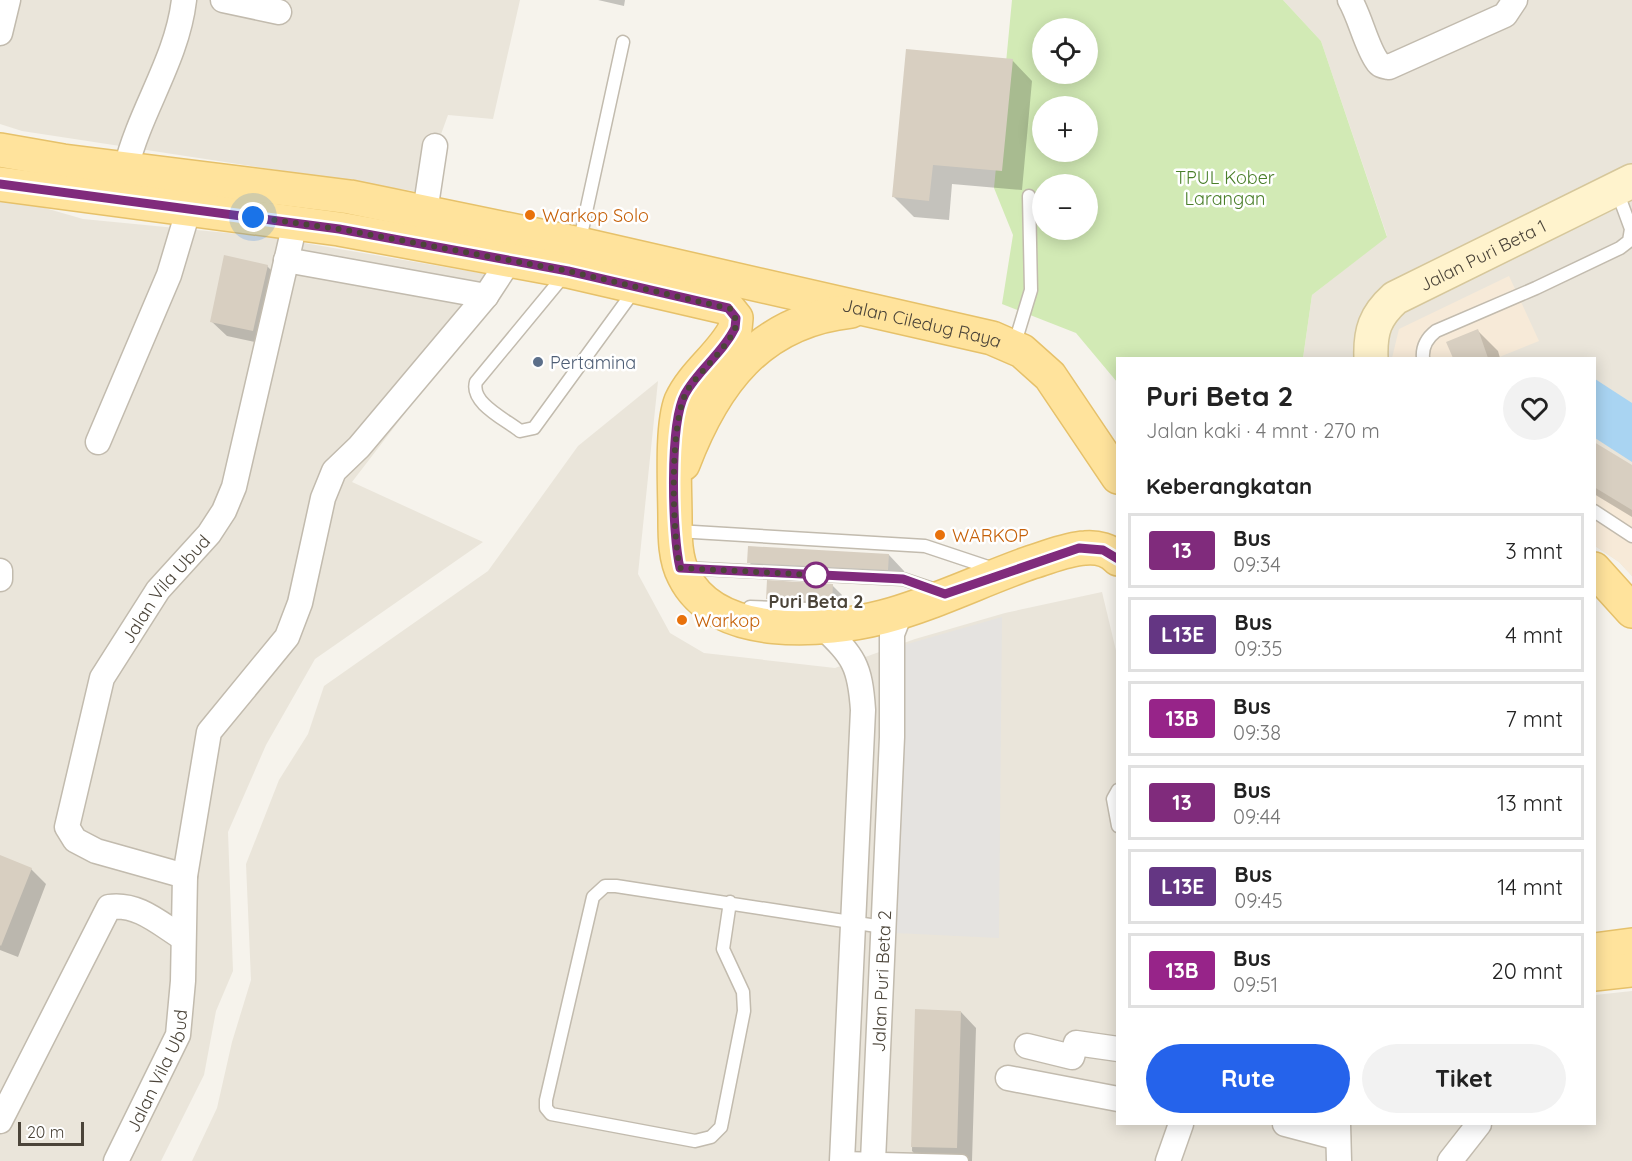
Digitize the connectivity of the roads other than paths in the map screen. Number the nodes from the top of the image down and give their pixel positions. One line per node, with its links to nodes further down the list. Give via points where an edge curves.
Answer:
1 (8, 0): 7 (street)
2 (184, 0): 11 (street, via 173,49 133,139)
3 (223, 0): 6 (street)
4 (1350, 0): 5 (street, via 1375,59 1389,67 1505,15)
5 (1515, 0)
6 (279, 12)
7 (0, 33)
8 (623, 42): 19 (lane)
9 (435, 146): 16 (street)
10 (3, 158): 11 (main road)
11 (126, 168): 16 (main road, via 350,197)
12 (0, 184): 15 (main road)
13 (1624, 186): 27 (street, Jalan Puri Beta 1, via 1395,298 1380,311 1373,328); 28 (lane, via 1631,229 1629,241 1536,288 1436,331 1429,337)
14 (1029, 196): 26 (lane, via 1031,290)
15 (189, 208): 17 (main road); 29 (street, via 169,275)
16 (425, 212): 18 (main road)
17 (295, 223): 20 (street, Jalan Vila Ubud); 21 (main road)
18 (527, 233): 19 (main road); 21 (street, Jalan Vila Ubud)
19 (573, 257): 21 (main road); 22 (main road, Jalan Ciledug Raya); 22 (lane, via 476,382 477,398 520,431 534,428)
20 (286, 260): 24 (street); 50 (street, Jalan Vila Ubud, via 234,487 209,534 158,590 102,678 68,827 75,840 96,851)
21 (510, 261): 24 (street, Jalan Vila Ubud)
22 (650, 274): 23 (main road, Jalan Ciledug Raya)
23 (727, 292): 25 (main road, Jalan Ciledug Raya); 31 (main road, via 736,326 680,404)
24 (486, 296): 50 (street, Jalan Vila Ubud, via 359,447 334,471 323,498 300,603 287,637 209,732)
25 (874, 310): 26 (main road, Jalan Ciledug Raya, via 992,338); 31 (main road, via 836,312 802,322 750,354 721,386 706,411)
26 (1014, 348): 30 (main road, Jalan Ciledug Raya, via 1050,376)
27 (1371, 357)
28 (1423, 357)
29 (98, 442)
30 (1116, 474)
31 (675, 485): 33 (main road)
32 (1596, 512): 34 (lane)
33 (675, 531): 38 (lane, via 925,546); 40 (main road)
34 (1632, 536)
35 (1116, 558): 38 (main road, via 1103,550 1085,548)
36 (0, 570): 39 (street)
37 (1596, 571): 42 (main road)
38 (1004, 572): 41 (main road)
39 (0, 579)
40 (687, 579): 41 (lane, via 723,604 756,608 853,611); 41 (lane, via 903,579); 43 (main road, via 713,608 739,620 770,626)
41 (922, 603): 43 (main road, via 868,621); 44 (street, Jalan Puri Beta 2, via 892,634)
42 (1632, 611)
43 (822, 626): 45 (street, Jalan Puri Beta 2, via 856,665)
44 (892, 708): 45 (street); 47 (street, Jalan Puri Beta 2)
45 (862, 710): 48 (street, Jalan Puri Beta 2)
46 (1116, 794): 49 (lane, via 1113,799)
47 (889, 801): 48 (street); 53 (street, Jalan Puri Beta 2)
48 (858, 804): 52 (street, Jalan Puri Beta 2)
49 (1116, 815)
50 (185, 876): 54 (street, Jalan Vila Ubud)
51 (730, 902): 51 (lane, via 616,886 598,890 593,897 546,1100 551,1114 695,1141 711,1137 721,1127 744,1011 743,992 723,949); 52 (lane)
52 (853, 921): 53 (lane); 61 (street, Jalan Puri Beta 2)
53 (883, 927): 62 (street, Jalan Puri Beta 2)
54 (183, 938): 65 (street, via 138,909 109,907); 73 (street, Jalan Vila Ubud, via 178,1035)
55 (1632, 945): 56 (main road)
56 (1596, 950)
57 (1632, 970): 58 (main road)
58 (1596, 974)
59 (1026, 1046): 60 (street, via 1072,1057 1076,1043)
60 (1116, 1049)
61 (846, 1060): 62 (street); 71 (street, Jalan Puri Beta 2)
62 (877, 1060): 72 (street, Jalan Puri Beta 2)
63 (1008, 1078): 64 (street)
64 (1116, 1099)
65 (0, 1121)
66 (1181, 1125): 75 (street)
67 (1288, 1125): 69 (street)
68 (1478, 1125): 70 (street)
69 (1338, 1141)
70 (1458, 1159)
71 (842, 1160): 72 (lane)
72 (874, 1160): 74 (lane)
73 (116, 1161)
74 (962, 1161)
75 (1168, 1161)

